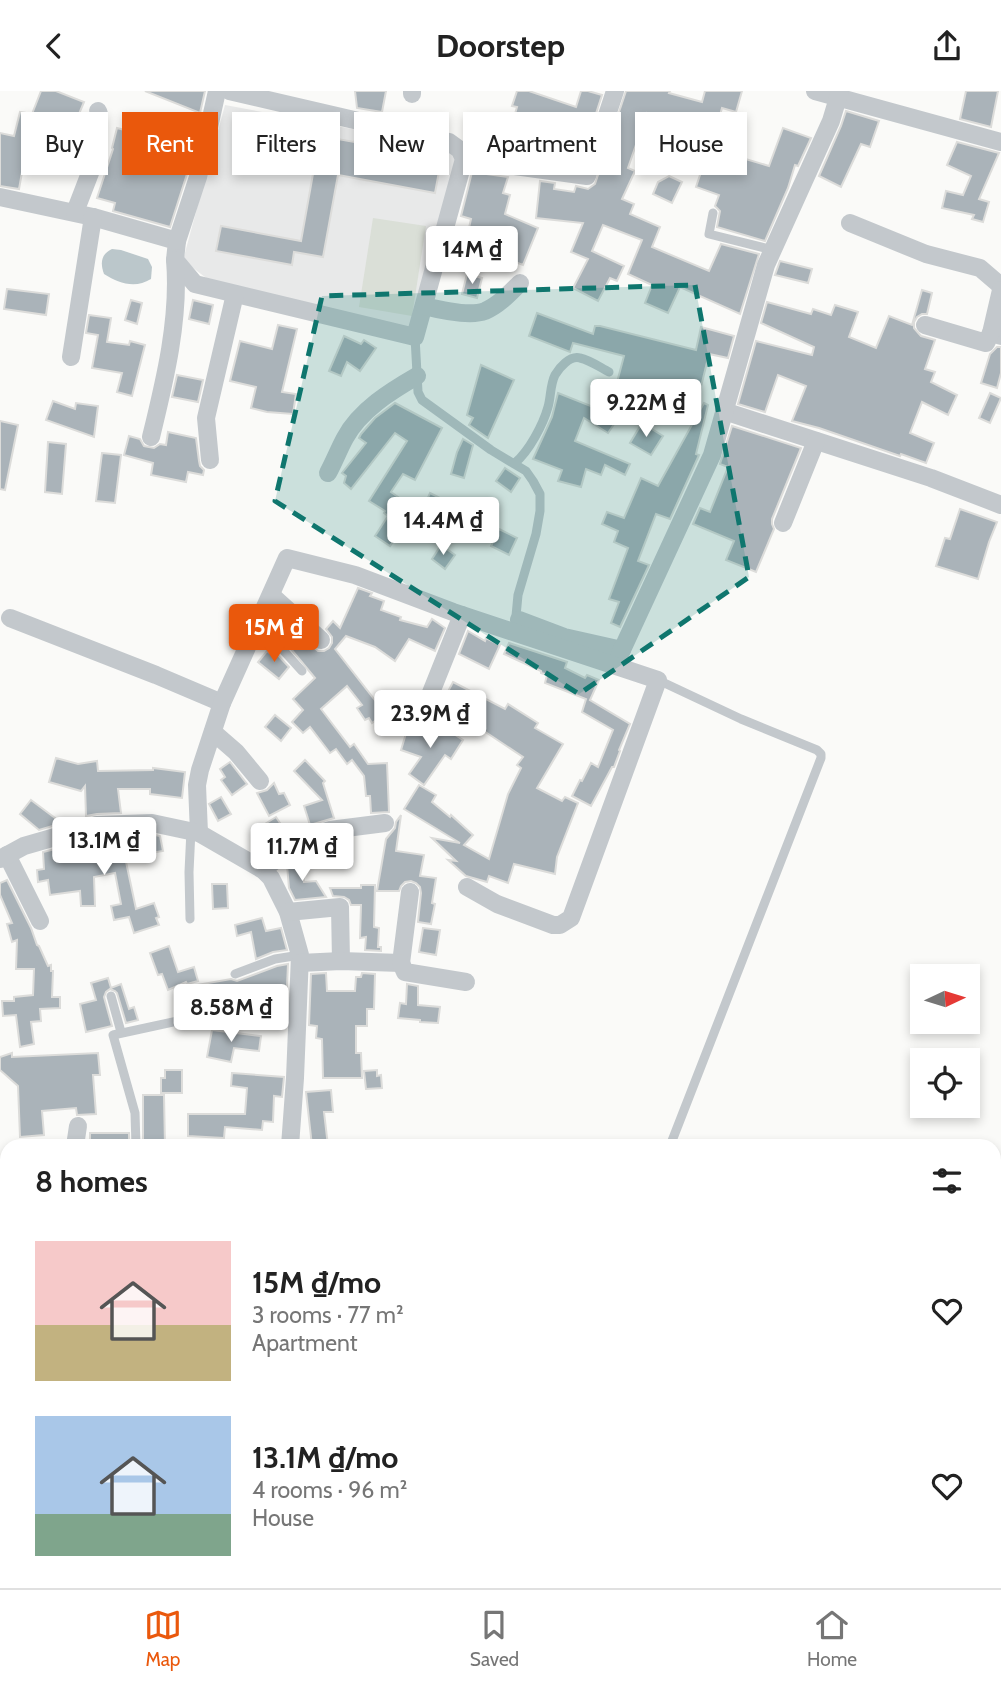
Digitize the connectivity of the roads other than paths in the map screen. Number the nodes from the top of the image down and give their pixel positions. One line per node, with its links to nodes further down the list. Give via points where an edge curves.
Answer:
1 (217, 91): 15 (street, via 198,177)
2 (229, 91): 9 (street, via 449,142)
3 (615, 91): 7 (street)
4 (815, 91): 5 (street)
5 (839, 94): 8 (street); 16 (street)
6 (98, 111): 13 (street, via 95,160)
7 (608, 112)
8 (1001, 142)
9 (463, 157)
10 (463, 163): 21 (street)
11 (0, 197): 13 (street)
12 (713, 213): 16 (lane, via 709,234)
13 (84, 215): 15 (street); 25 (street)
14 (850, 223): 19 (street, via 926,254 980,268)
15 (177, 241): 17 (street)
16 (773, 250): 28 (street)
17 (175, 260): 20 (street, via 195,284); 29 (street, via 177,284 169,353)
18 (520, 283): 21 (street, via 482,312)
19 (1001, 288): 23 (street)
20 (236, 294): 24 (street); 31 (street, via 206,418)
21 (424, 306): 24 (street)
22 (925, 325): 23 (street, via 986,344)
23 (996, 334)
24 (415, 337): 27 (lane)
25 (71, 357)
26 (609, 372): 32 (lane, via 580,358 563,364 554,377 548,409 535,436)
27 (417, 376): 32 (lane, via 422,400); 33 (street, via 360,418)
28 (724, 411): 30 (street); 42 (street, via 712,455)
29 (151, 437)
30 (816, 441): 34 (street); 35 (street)
31 (210, 460)
32 (515, 463): 39 (lane, via 526,471 540,494 540,511)
33 (328, 473)
34 (1001, 505)
35 (783, 523)
36 (271, 595): 37 (street, via 287,558 355,575); 40 (street); 41 (street)
37 (462, 615): 39 (street); 45 (street)
38 (10, 618): 46 (street)
39 (514, 625): 42 (street)
40 (257, 627): 43 (lane); 46 (street)
41 (321, 640)
42 (619, 658): 44 (street)
43 (302, 671)
44 (658, 680): 53 (street, via 571,918 553,925); 70 (lane, via 821,754)
45 (430, 695)
46 (222, 703): 47 (street)
47 (213, 731): 48 (street); 50 (street, via 197,785)
48 (260, 781)
49 (385, 823): 52 (street, via 330,829 299,841)
50 (195, 831): 51 (street, via 152,823 97,825 24,846); 52 (street); 56 (lane, via 189,872)
51 (4, 857): 57 (street)
52 (263, 870): 55 (street)
53 (467, 887)
54 (410, 892): 60 (street)
55 (288, 912): 58 (street); 59 (street, via 341,907)
56 (190, 919)
57 (40, 921)
58 (300, 959): 59 (street); 61 (lane, via 275,959); 69 (street)
59 (341, 961): 60 (street)
60 (401, 963): 62 (street, via 405,972)
61 (235, 974)
62 (466, 982)
63 (111, 996): 65 (lane)
64 (182, 1020): 65 (lane)
65 (121, 1032): 68 (lane, via 113,1035 135,1113)
66 (78, 1126): 67 (street)
67 (76, 1139)
68 (136, 1139)
69 (291, 1139)
70 (673, 1139)

